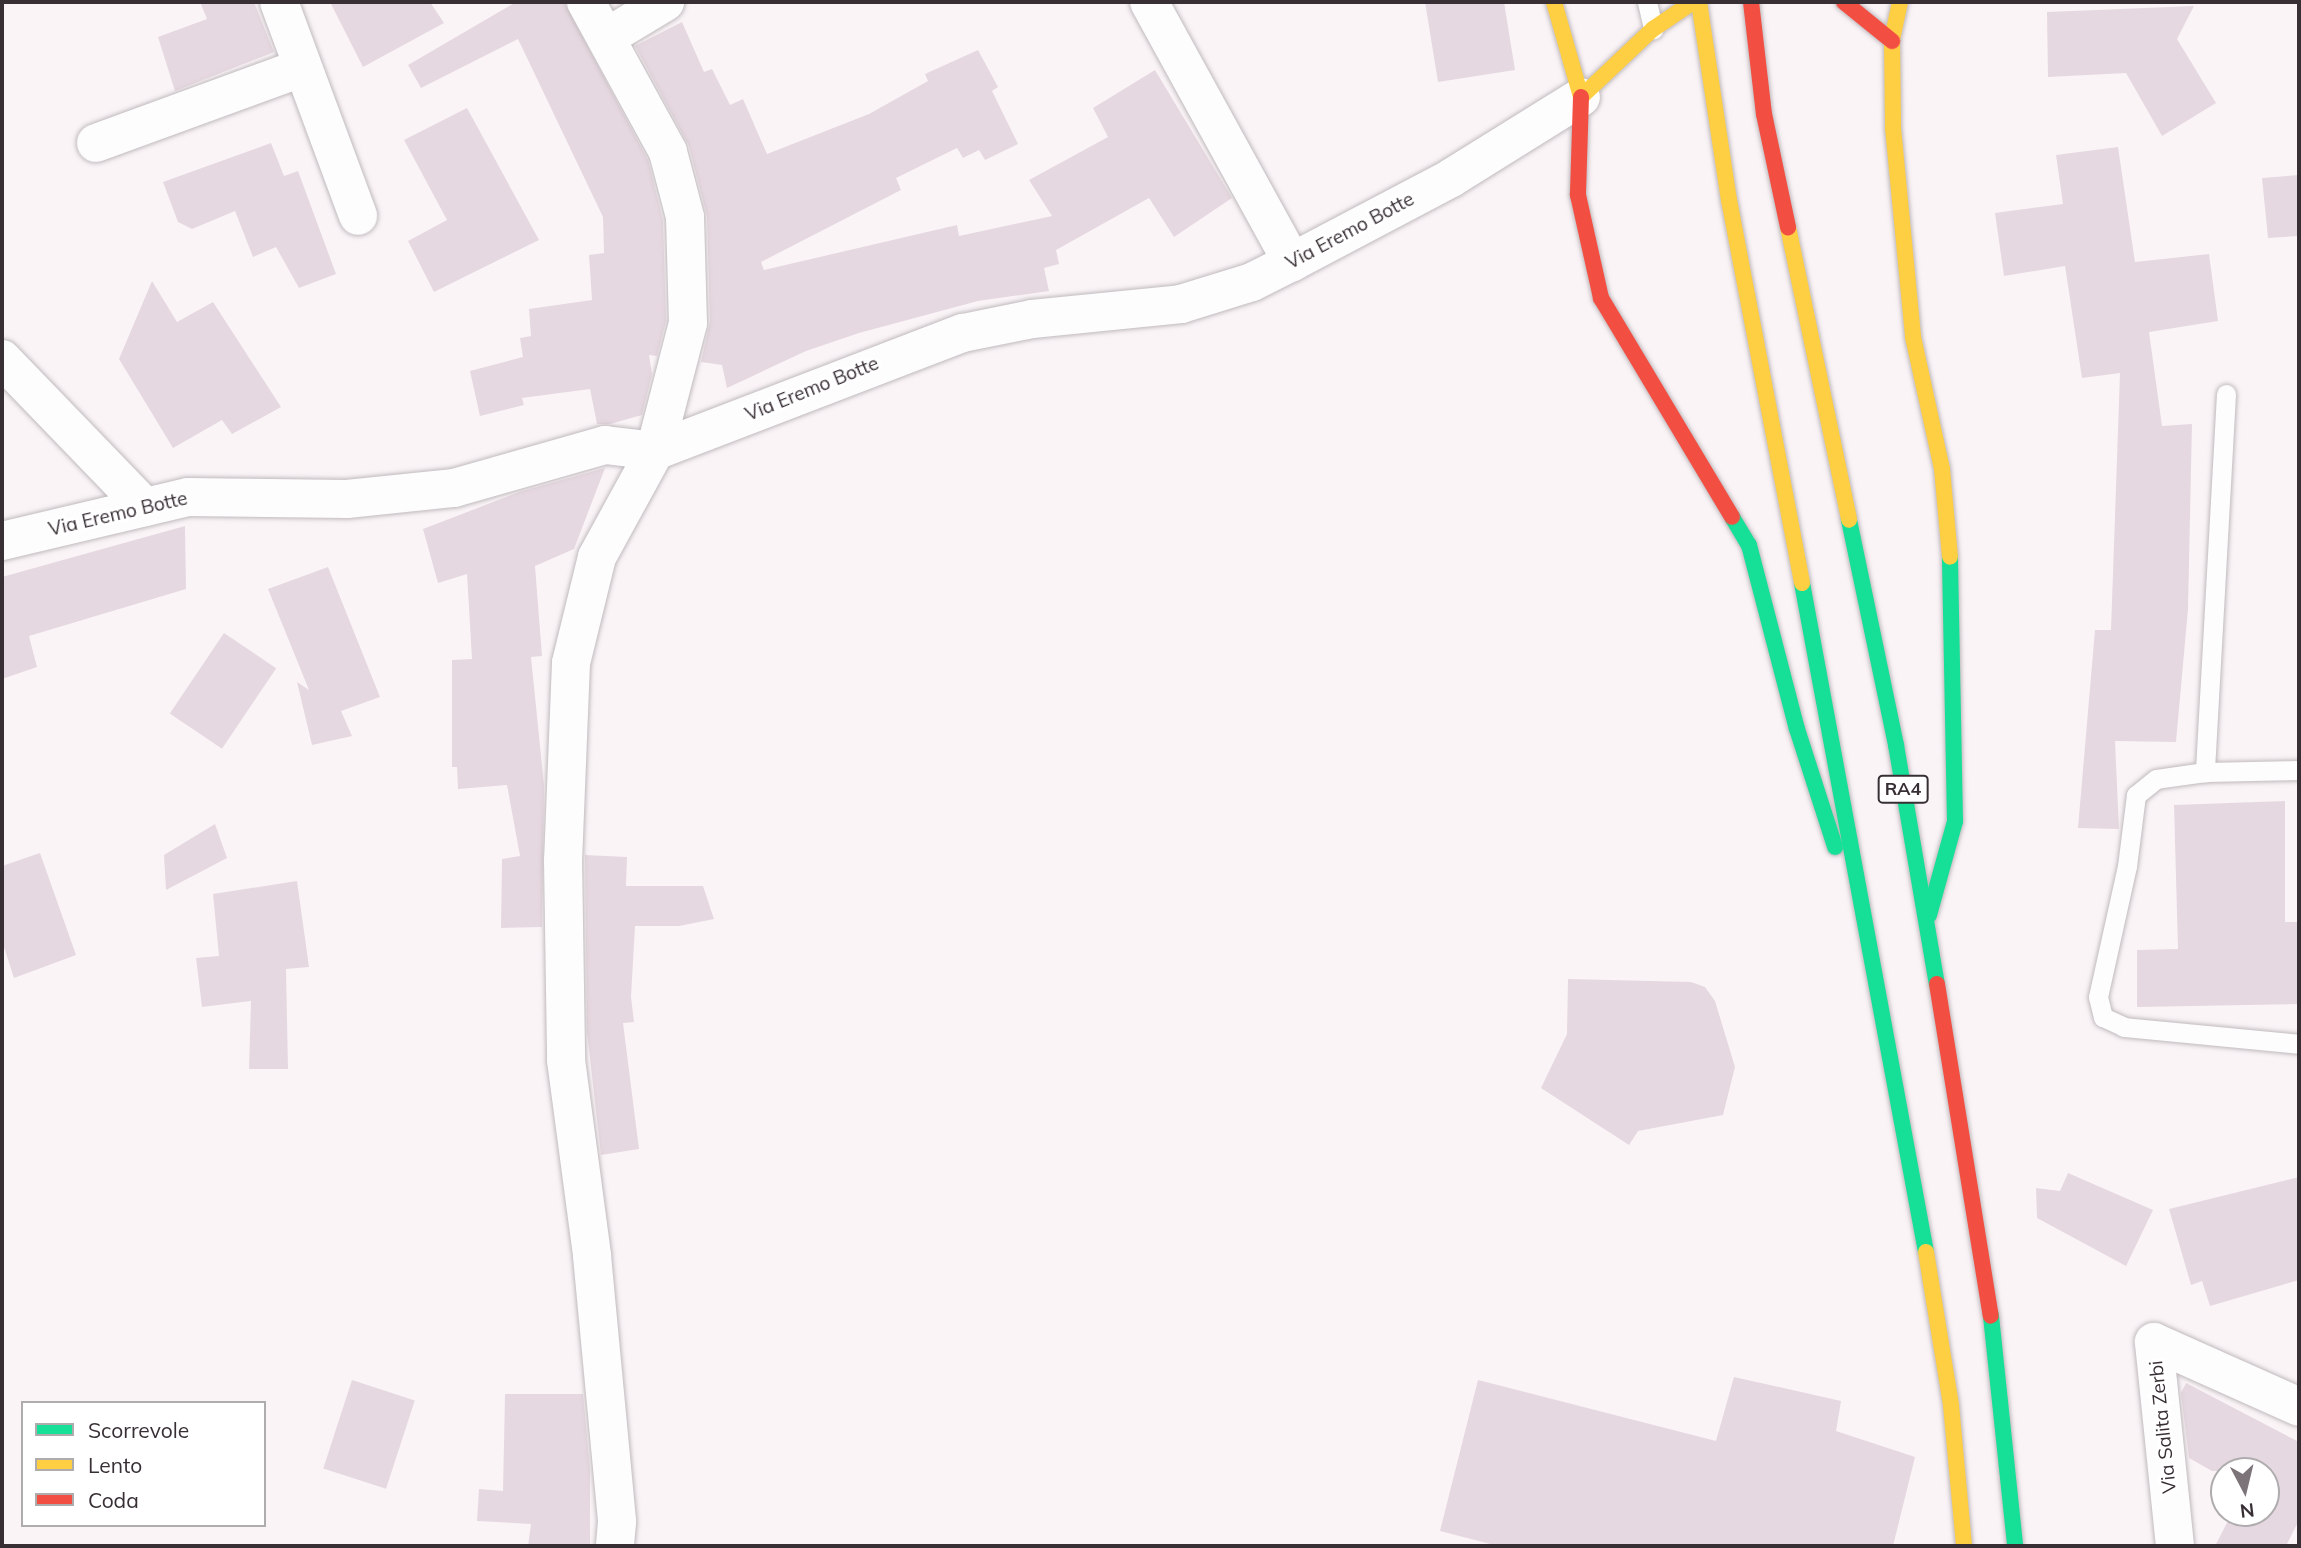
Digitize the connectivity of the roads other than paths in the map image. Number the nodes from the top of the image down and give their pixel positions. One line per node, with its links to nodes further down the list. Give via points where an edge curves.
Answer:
1 (279, 2): 15 (street)
2 (586, 2): 13 (street)
3 (665, 2): 13 (street)
4 (1149, 2): 19 (street)
5 (1554, 2): 16 (main road)
6 (1647, 2): 12 (lane)
7 (1693, 2): 12 (main road)
8 (1699, 2): 27 (main road, via 1702,44)
9 (1751, 2): 28 (main road, RA4, via 1764,114 1896,745)
10 (1844, 2): 14 (main road)
11 (1900, 2): 14 (main road)
12 (1653, 29): 16 (main road)
13 (607, 37): 22 (street, via 645,117 668,152 685,217 688,323)
14 (1892, 41): 28 (main road, via 1893,128 1913,337 1942,469 1954,602 1955,821)
15 (301, 68): 17 (street); 18 (street)
16 (1580, 97): 19 (street, Via Eremo Botte, via 1451,178); 27 (main road, via 1578,195 1601,298 1749,545 1824,824)
17 (96, 144)
18 (358, 216)
19 (1292, 262): 22 (street, Via Eremo Botte, via 1252,282 1181,304 1032,319 963,333)
20 (2, 359): 23 (street)
21 (2226, 394): 26 (lane)
22 (655, 451): 23 (street, Via Eremo Botte, via 606,445 454,488 347,499 188,497); 31 (street, via 597,557 570,663 563,860 566,1060 593,1256 618,1522)
23 (145, 507): 24 (street, Via Eremo Botte)
24 (2, 541)
25 (2299, 770): 26 (lane)
26 (2205, 772): 29 (lane, via 2156,779 2136,796 2127,866 2098,997 2103,1017 2124,1027)
27 (1867, 916): 32 (main road, via 1951,1405)
28 (1927, 923): 33 (main road, RA4, via 1990,1302)
29 (2299, 1044)
30 (2299, 1407): 34 (street, Via Salita Zerbi, via 2154,1342)
31 (615, 1546)
32 (1964, 1546)
33 (2015, 1546)
34 (2175, 1546)

